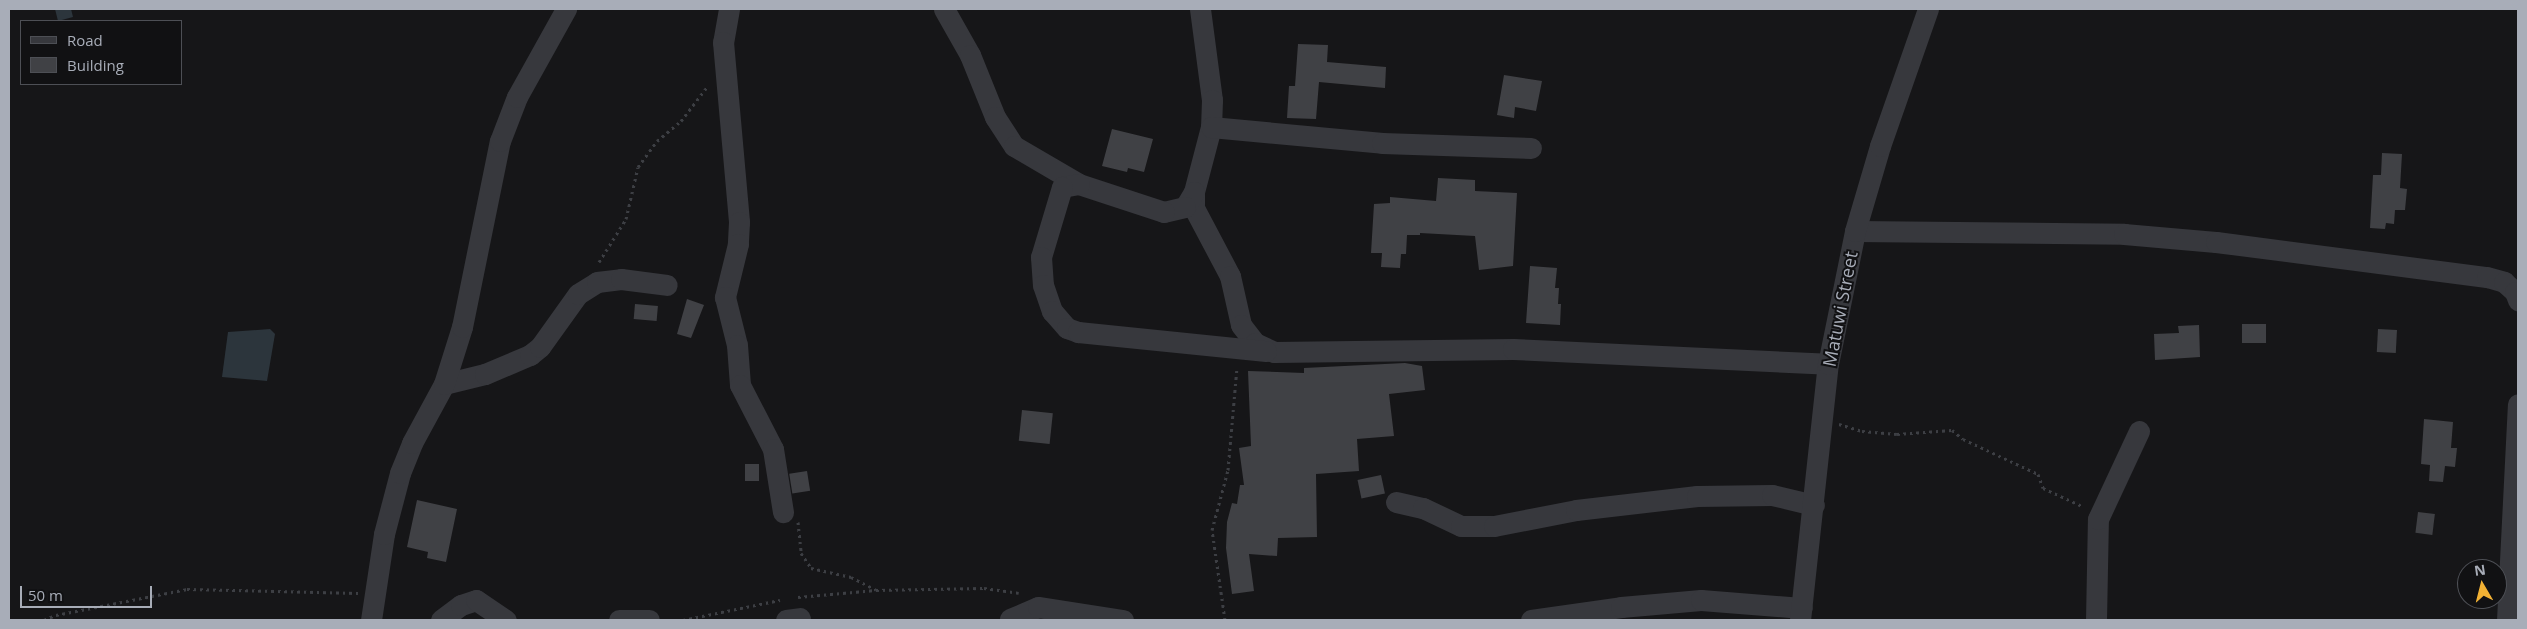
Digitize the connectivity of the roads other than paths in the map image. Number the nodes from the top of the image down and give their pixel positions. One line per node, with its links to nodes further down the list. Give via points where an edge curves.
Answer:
1 (566, 9): 15 (street, via 517,97 500,141 477,267)
2 (729, 9): 20 (street, via 723,42 739,222 738,244 725,297 737,345 740,385 773,449)
3 (944, 9): 8 (street, via 970,55 995,117 1014,146)
4 (1200, 9): 6 (street, via 1212,100)
5 (1928, 9): 10 (street, Matuwi Street, via 1880,146)
6 (1211, 126): 7 (street, via 1382,143); 9 (street)
7 (1531, 148)
8 (1078, 184): 9 (street, via 1164,212 1185,207); 13 (street, via 1069,184 1058,194 1042,251 1043,286 1059,322 1078,332)
9 (1194, 192): 13 (street, via 1198,220 1234,287 1246,334 1255,343)
10 (1855, 231): 12 (street, via 2124,234 2216,242 2487,277 2504,282); 14 (street, Matuwi Street)
11 (667, 285): 15 (street, via 608,279 586,287 540,347 530,355 485,374)
12 (2517, 293)
13 (1274, 352): 14 (street, via 1513,349)
14 (1828, 364): 19 (street, Matuwi Street)
15 (444, 384): 23 (street, via 412,443 400,473)
16 (2518, 404): 31 (street)
17 (2139, 431): 30 (street, via 2098,519)
18 (1396, 502): 19 (street, via 1423,508 1461,526 1494,526 1576,510 1697,496 1772,495)
19 (1814, 505): 21 (street, Matuwi Street)
20 (783, 512)
21 (1801, 614): 29 (street, via 1701,600)
22 (1010, 619): 28 (street, via 1029,609 1051,608)
23 (371, 620)
24 (441, 620): 25 (street, via 461,604 476,600)
25 (506, 620)
26 (619, 620): 27 (street)
27 (649, 620)
28 (1123, 620)
29 (1531, 620)
30 (2096, 620)
31 (2507, 620)

